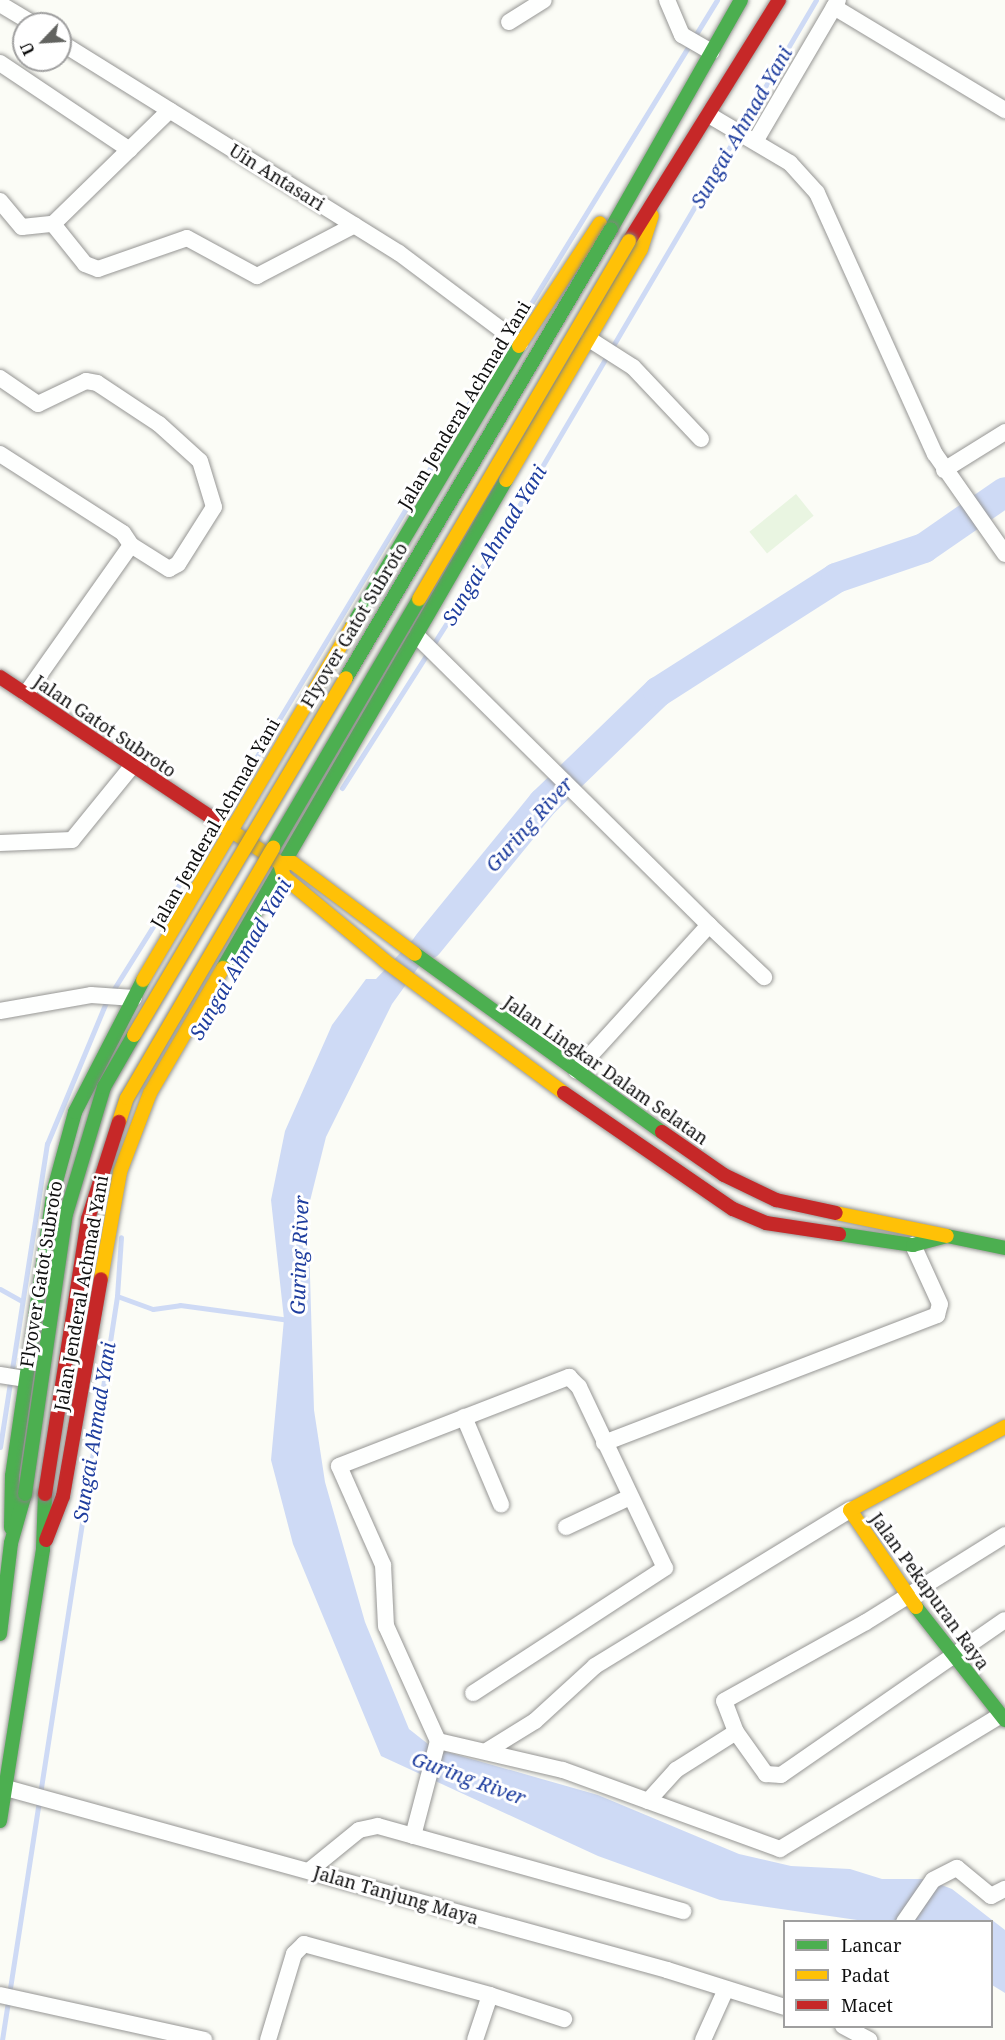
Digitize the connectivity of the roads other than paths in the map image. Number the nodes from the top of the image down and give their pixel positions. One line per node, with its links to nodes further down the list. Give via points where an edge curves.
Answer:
1 (544, 0): 8 (street)
2 (667, 0): 9 (street)
3 (741, 0): 9 (main road, Jalan Jenderal Achmad Yani)
4 (779, 0): 14 (main road)
5 (0, 4): 7 (street)
6 (836, 4): 13 (street); 15 (street)
7 (13, 12)
8 (509, 22)
9 (698, 44): 17 (main road, Jalan Jenderal Achmad Yani)
10 (72, 49): 12 (street, Uin Antasari)
11 (0, 63): 16 (street)
12 (170, 110): 16 (street); 21 (street, Uin Antasari)
13 (1005, 110)
14 (709, 115): 15 (street); 19 (main road)
15 (752, 138): 29 (street, via 804,173 817,193)
16 (130, 150): 20 (street)
17 (629, 189): 22 (main road, Jalan Jenderal Achmad Yani); 24 (main road, Jalan Jenderal Achmad Yani)
18 (0, 201): 20 (street, via 22,227)
19 (655, 207): 23 (main road, via 641,249); 62 (main road, Jalan Jenderal Achmad Yani, bridge, via 629,242 127,1098 88,1219 45,1494)
20 (53, 224): 21 (street, via 85,264 98,269 187,238 257,276)
21 (355, 225): 24 (street, Uin Antasari)
22 (610, 229): 55 (main road, Flyover Gatot Subroto, bridge, via 105,1087 66,1214)
23 (589, 339): 27 (street, via 633,367); 32 (main road)
24 (516, 342): 35 (main road, Jalan Jenderal Achmad Yani)
25 (0, 378): 30 (street, via 38,404 86,381 97,383 159,424 200,461 214,507 178,564 169,569)
26 (1005, 432): 29 (street)
27 (701, 439)
28 (0, 454): 30 (street, via 123,533)
29 (944, 470): 31 (street, via 982,528)
30 (131, 545): 34 (street)
31 (1005, 554)
32 (421, 639): 36 (main road); 41 (street, via 442,656 556,778)
33 (0, 677): 34 (main road, Jalan Gatot Subroto)
34 (26, 694): 37 (main road, Jalan Gatot Subroto)
35 (289, 732): 36 (main road, via 286,773 295,784 309,785); 38 (main road, Jalan Jenderal Achmad Yani)
36 (342, 764): 40 (main road, via 291,846)
37 (133, 765): 38 (main road, Jalan Gatot Subroto); 39 (street, via 72,840)
38 (228, 829): 40 (main road, Jalan Gatot Subroto); 42 (main road, Jalan Jenderal Achmad Yani)
39 (0, 843)
40 (286, 867): 43 (main road, Jalan Jenderal Achmad Yani, via 269,883); 47 (main road, Jalan Lingkar Dalam Selatan, via 309,874 427,966); 49 (main road, via 301,891 385,961 508,1055 733,1209 766,1223)
41 (709, 925): 44 (street); 47 (street)
42 (170, 938): 43 (main road, via 201,906 222,902 231,916); 45 (main road, Jalan Jenderal Achmad Yani)
43 (218, 973): 62 (main road, Jalan Jenderal Achmad Yani, via 150,1093 120,1172 63,1496)
44 (764, 977)
45 (117, 996): 46 (street); 51 (main road, Jalan Jenderal Achmad Yani, via 62,1153)
46 (0, 1011)
47 (576, 1071): 48 (main road, Jalan Lingkar Dalam Selatan, via 752,1191)
48 (947, 1236): 49 (main road); 50 (main road)
49 (913, 1245): 54 (street, via 940,1304 937,1315)
50 (1005, 1248)
51 (12, 1377): 61 (main road, Jalan Jenderal Achmad Yani)
52 (464, 1418): 54 (street, via 569,1377 579,1388); 57 (street); 72 (street, via 349,1458 338,1470 383,1565 383,1617)
53 (1005, 1426): 58 (main road)
54 (604, 1443): 56 (street)
55 (25, 1494): 61 (main road, Jalan Jenderal Achmad Yani)
56 (630, 1497): 59 (street); 67 (street, via 664,1571)
57 (501, 1504)
58 (850, 1510): 63 (main road, Jalan Pekapuran Raya); 73 (street, via 595,1666 535,1721)
59 (567, 1527)
60 (1005, 1536): 63 (street)
61 (11, 1543): 65 (main road, Jalan Jenderal Achmad Yani)
62 (43, 1549): 69 (main road, Jalan Jenderal Achmad Yani)
63 (906, 1594): 66 (main road, Jalan Pekapuran Raya); 71 (street, via 724,1701)
64 (1005, 1620): 66 (street)
65 (0, 1634)
66 (950, 1656): 70 (main road, Jalan Pekapuran Raya); 71 (street, via 781,1775 766,1774)
67 (473, 1693)
68 (6, 1697): 69 (main road)
69 (20, 1699): 74 (main road, Jalan Jenderal Achmad Yani)
70 (1004, 1717): 75 (street, via 780,1849)
71 (736, 1732): 75 (street, via 676,1770)
72 (437, 1745): 73 (street); 77 (street)
73 (488, 1750): 75 (street)
74 (13, 1790): 76 (main road, Jalan Jenderal Achmad Yani); 78 (street, Jalan Tanjung Maya)
75 (648, 1801)
76 (0, 1821)
77 (413, 1836): 78 (street, via 365,1827); 80 (street)
78 (310, 1870): 82 (street, Jalan Tanjung Maya)
79 (1005, 1889): 81 (street, via 989,1895 962,1868 933,1880)
80 (683, 1911)
81 (905, 1920)
82 (726, 1989): 85 (street, Jalan Tanjung Maya); 91 (street)
83 (490, 1995): 86 (street); 89 (street, via 304,1944 294,1954); 90 (street)
84 (6, 1996): 88 (street)
85 (783, 2007)
86 (564, 2019)
87 (847, 2028): 92 (street)
88 (204, 2040)
89 (268, 2040)
90 (475, 2040)
91 (703, 2040)
92 (869, 2040)

